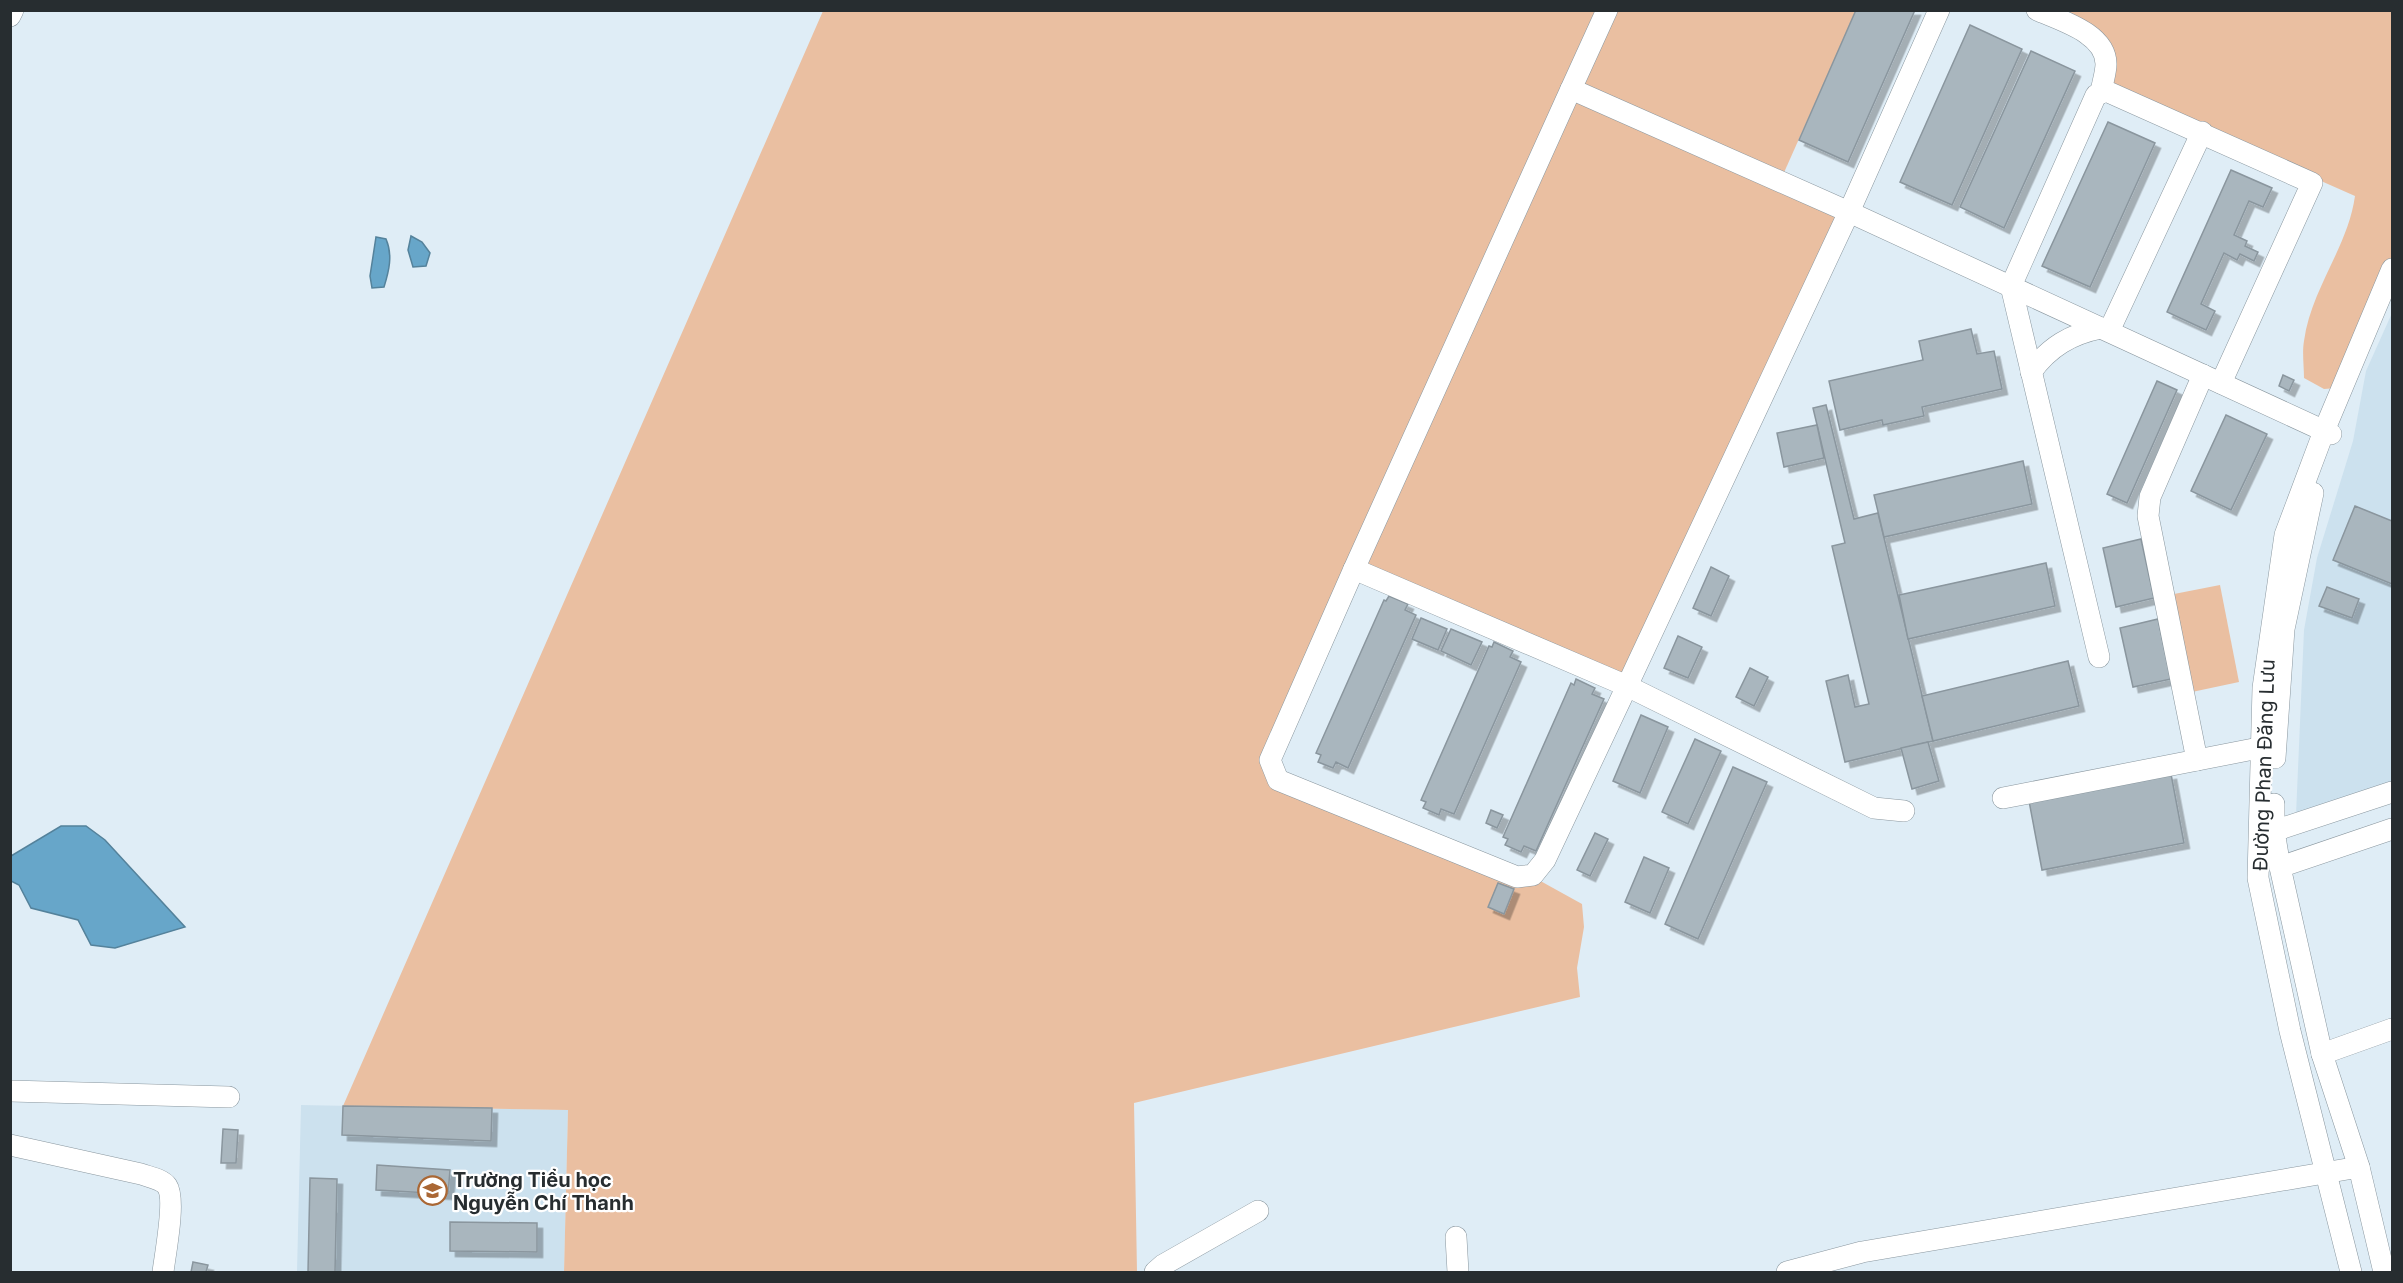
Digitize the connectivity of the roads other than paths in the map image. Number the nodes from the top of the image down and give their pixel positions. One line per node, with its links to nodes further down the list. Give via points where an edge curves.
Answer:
1 (13, 10): 5 (street)
2 (1607, 10): 6 (street)
3 (1939, 10): 9 (street)
4 (2037, 10): 7 (street, via 2078,28 2102,50 2106,63)
5 (10, 16)
6 (1571, 89): 9 (street); 17 (street)
7 (2101, 93): 8 (street, via 2106,91); 11 (street, via 2096,96)
8 (2202, 132): 13 (street); 15 (street, via 2312,183)
9 (1849, 212): 11 (street); 19 (street)
10 (2392, 269): 16 (street, Đường Phan Đăng Lưu)
11 (2010, 286): 13 (street); 14 (street)
12 (2392, 297): 16 (street, Đường Phan Đăng Lưu)
13 (2105, 330): 14 (street, via 2077,333 2043,355); 15 (street)
14 (2031, 372): 18 (street)
15 (2212, 379): 16 (street); 21 (street, via 2150,498 2148,516)
16 (2328, 432): 20 (street, Đường Phan Đăng Lưu, via 2285,535 2263,688)
17 (1354, 569): 19 (street); 19 (street, via 1270,760 1278,780 1517,877 1533,875 1545,861)
18 (2099, 657)
19 (1627, 686): 25 (street, via 1874,808)
20 (2268, 747): 21 (street); 22 (street, Đường Phan Đăng Lưu)
21 (2197, 760): 24 (street)
22 (2267, 789): 27 (street, Đường Phan Đăng Lưu); 35 (street, Đường Phan Đăng Lưu, via 2258,878 2290,1031)
23 (2392, 792): 27 (street)
24 (2003, 798)
25 (1904, 811)
26 (2392, 829): 28 (street)
27 (2274, 831): 28 (street, Đường Phan Đăng Lưu)
28 (2280, 867): 30 (street, Đường Phan Đăng Lưu)
29 (2392, 1029): 30 (street)
30 (2322, 1054): 34 (street, Đường Phan Đăng Lưu)
31 (10, 1090): 32 (street)
32 (230, 1097)
33 (10, 1145): 39 (street, via 141,1174 168,1186)
34 (2360, 1167): 35 (street); 38 (street, Đường Phan Đăng Lưu)
35 (2326, 1173): 42 (street, via 1862,1252); 43 (street, Đường Phan Đăng Lưu)
36 (1258, 1211): 40 (street)
37 (1456, 1237): 41 (street)
38 (2387, 1270)
39 (163, 1272)
40 (1155, 1272)
41 (1458, 1272)
42 (1787, 1272)
43 (2351, 1272)

